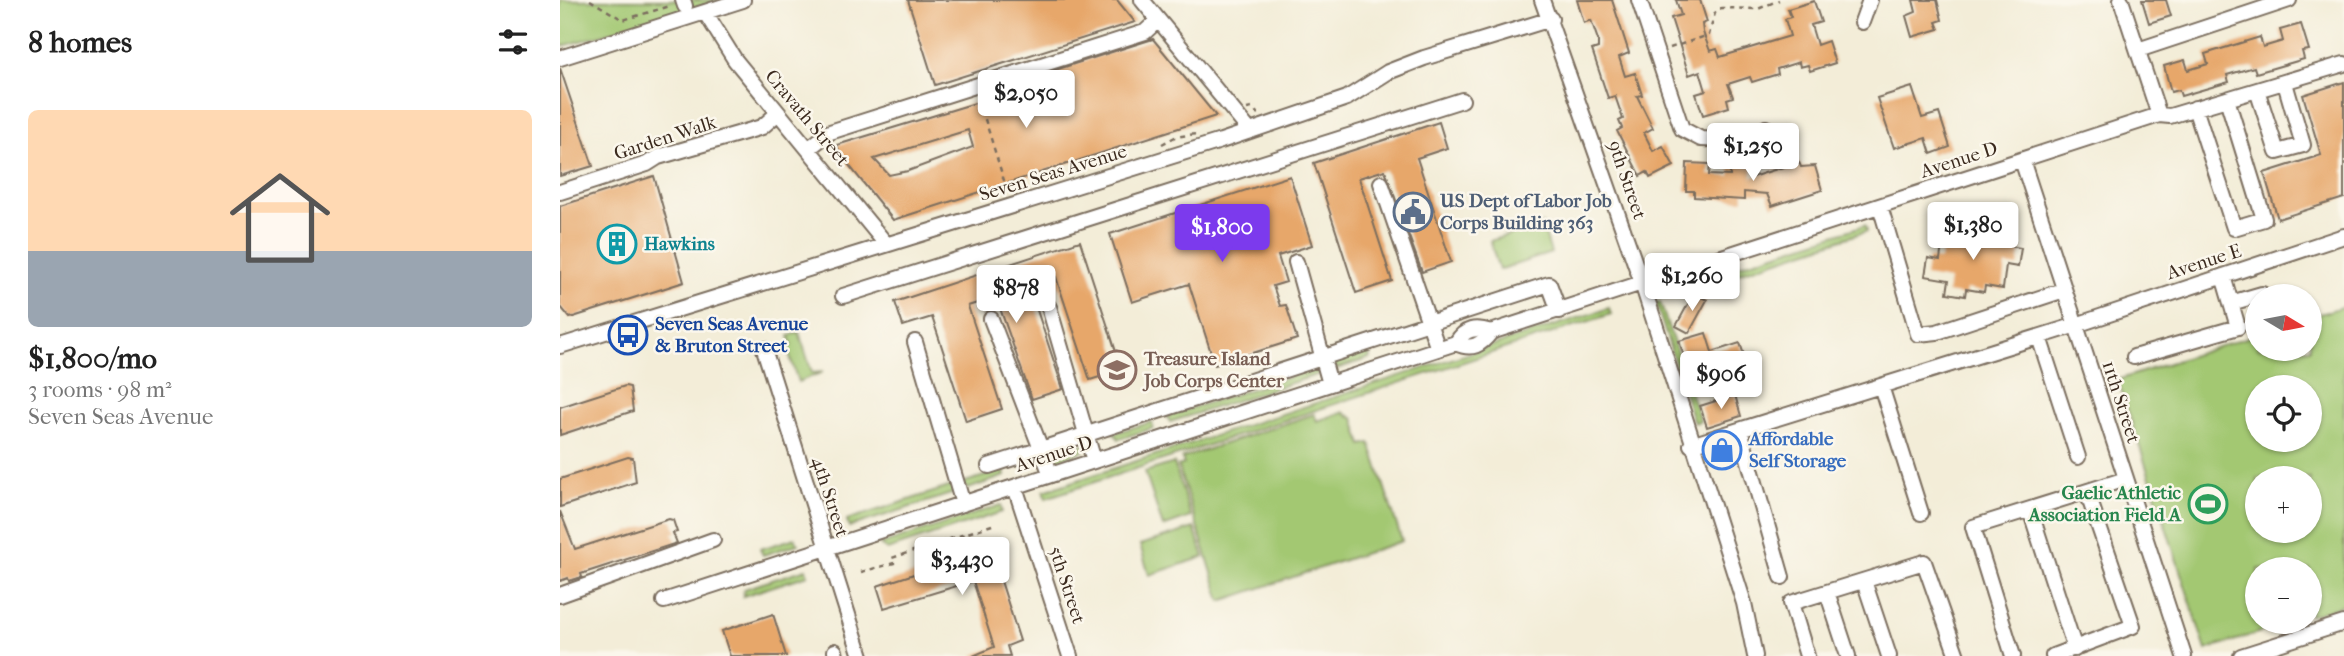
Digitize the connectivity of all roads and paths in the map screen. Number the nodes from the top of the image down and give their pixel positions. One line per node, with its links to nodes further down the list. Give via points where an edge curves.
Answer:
1 (590, 0): 10 (path, via 623,20)
2 (743, 0): 11 (street)
3 (1142, 0): 13 (street)
4 (1542, 0): 12 (street, 9th Street)
5 (1639, 0): 16 (street)
6 (1779, 0): 16 (path, via 1758,9 1721,8 1709,35)
7 (1870, 0): 14 (street)
8 (2121, 0): 15 (street)
9 (2289, 0): 15 (street)
10 (683, 3)
11 (705, 12): 17 (street); 26 (street, Cravath Street, via 735,60)
12 (1551, 19): 30 (street, Seven Seas Avenue, via 1424,58 1388,72 1347,98); 41 (street, 9th Street)
13 (1158, 20): 30 (street); 31 (street, via 1144,32 831,132)
14 (1862, 22)
15 (2138, 50): 28 (street)
16 (1657, 53): 29 (street, via 1679,122 1689,135 1746,141)
17 (560, 58)
18 (2344, 64): 19 (street, Avenue D)
19 (2285, 83): 20 (street, Avenue D); 20 (street, via 2303,145 2277,152)
20 (2258, 90): 22 (street, Avenue D)
21 (978, 97): 34 (path)
22 (2227, 99): 24 (street, Avenue D); 24 (street, via 2264,219 2234,228)
23 (1462, 100): 43 (street)
24 (2196, 108): 28 (street, Avenue D)
25 (1244, 109): 27 (path, via 1252,107)
26 (778, 113): 31 (street, Cravath Street); 35 (street, Garden Walk, via 762,127)
27 (1258, 114)
28 (2160, 115): 32 (street, Avenue D)
29 (1766, 128)
30 (1249, 130): 38 (street, Seven Seas Avenue)
31 (808, 149): 38 (street, Cravath Street)
32 (2022, 160): 36 (street, Avenue D); 42 (street, 11th Street)
33 (1381, 183): 49 (street)
34 (1006, 187)
35 (560, 192)
36 (1880, 206): 41 (street, Avenue D); 42 (street, via 1918,334 1937,332)
37 (2344, 236): 40 (street, Avenue E)
38 (886, 244): 53 (street, Seven Seas Avenue)
39 (1296, 262): 57 (street)
40 (2223, 276): 45 (street); 50 (street, Avenue E)
41 (1642, 283): 47 (street, Avenue D); 62 (street, 9th Street)
42 (2064, 290): 50 (street, 11th Street)
43 (843, 296)
44 (2245, 299): 45 (street)
45 (2231, 303): 56 (street, via 2238,327)
46 (1049, 307): 61 (street)
47 (1559, 311): 49 (street, via 1549,284); 55 (street, Avenue D, via 1491,332 1481,344 1466,348 1456,343)
48 (991, 319): 63 (street)
49 (1429, 324): 55 (street); 57 (street)
50 (2076, 325): 51 (street, Avenue E); 68 (street, 11th Street)
51 (2039, 337): 59 (street, Avenue E); 64 (street)
52 (915, 342): 71 (street)
53 (560, 345)
54 (764, 349): 76 (street, 4th Street)
55 (1438, 349): 58 (street, Avenue D)
56 (2134, 357)
57 (1323, 358): 58 (street); 61 (street)
58 (1330, 384): 65 (street, Avenue D)
59 (1881, 386): 60 (street, Avenue E); 73 (street)
60 (1740, 430): 62 (street, Avenue E); 78 (street)
61 (1085, 435): 63 (street); 65 (street)
62 (1691, 445): 87 (street, 9th Street, via 1744,603)
63 (1041, 449): 66 (street); 67 (street)
64 (2078, 457)
65 (1094, 461): 67 (street, Avenue D)
66 (989, 466)
67 (1051, 475): 69 (street, Avenue D)
68 (2126, 480): 70 (street); 94 (street, 11th Street)
69 (1015, 487): 71 (street, Avenue D); 86 (street, 5th Street)
70 (2087, 492): 72 (street); 84 (street, via 2133,626)
71 (963, 504): 76 (street, Avenue D)
72 (2030, 510): 84 (street); 92 (street, via 1973,527)
73 (1921, 513)
74 (995, 524): 77 (path)
75 (713, 540): 81 (street)
76 (827, 548): 82 (street, Avenue D); 85 (street, 4th Street)
77 (861, 572)
78 (1782, 577)
79 (1864, 581): 80 (street); 90 (street); 91 (street, via 1924,562)
80 (1827, 592): 88 (street, via 1791,603); 89 (street)
81 (560, 595)
82 (664, 601)
83 (2344, 623): 95 (street)
84 (2075, 649): 93 (street)
85 (861, 656)
86 (1070, 656)
87 (1755, 656)
88 (1807, 656)
89 (1847, 656)
90 (1889, 656)
91 (1957, 656)
92 (2013, 656)
93 (2053, 656)
94 (2184, 656)
95 (2241, 656)

